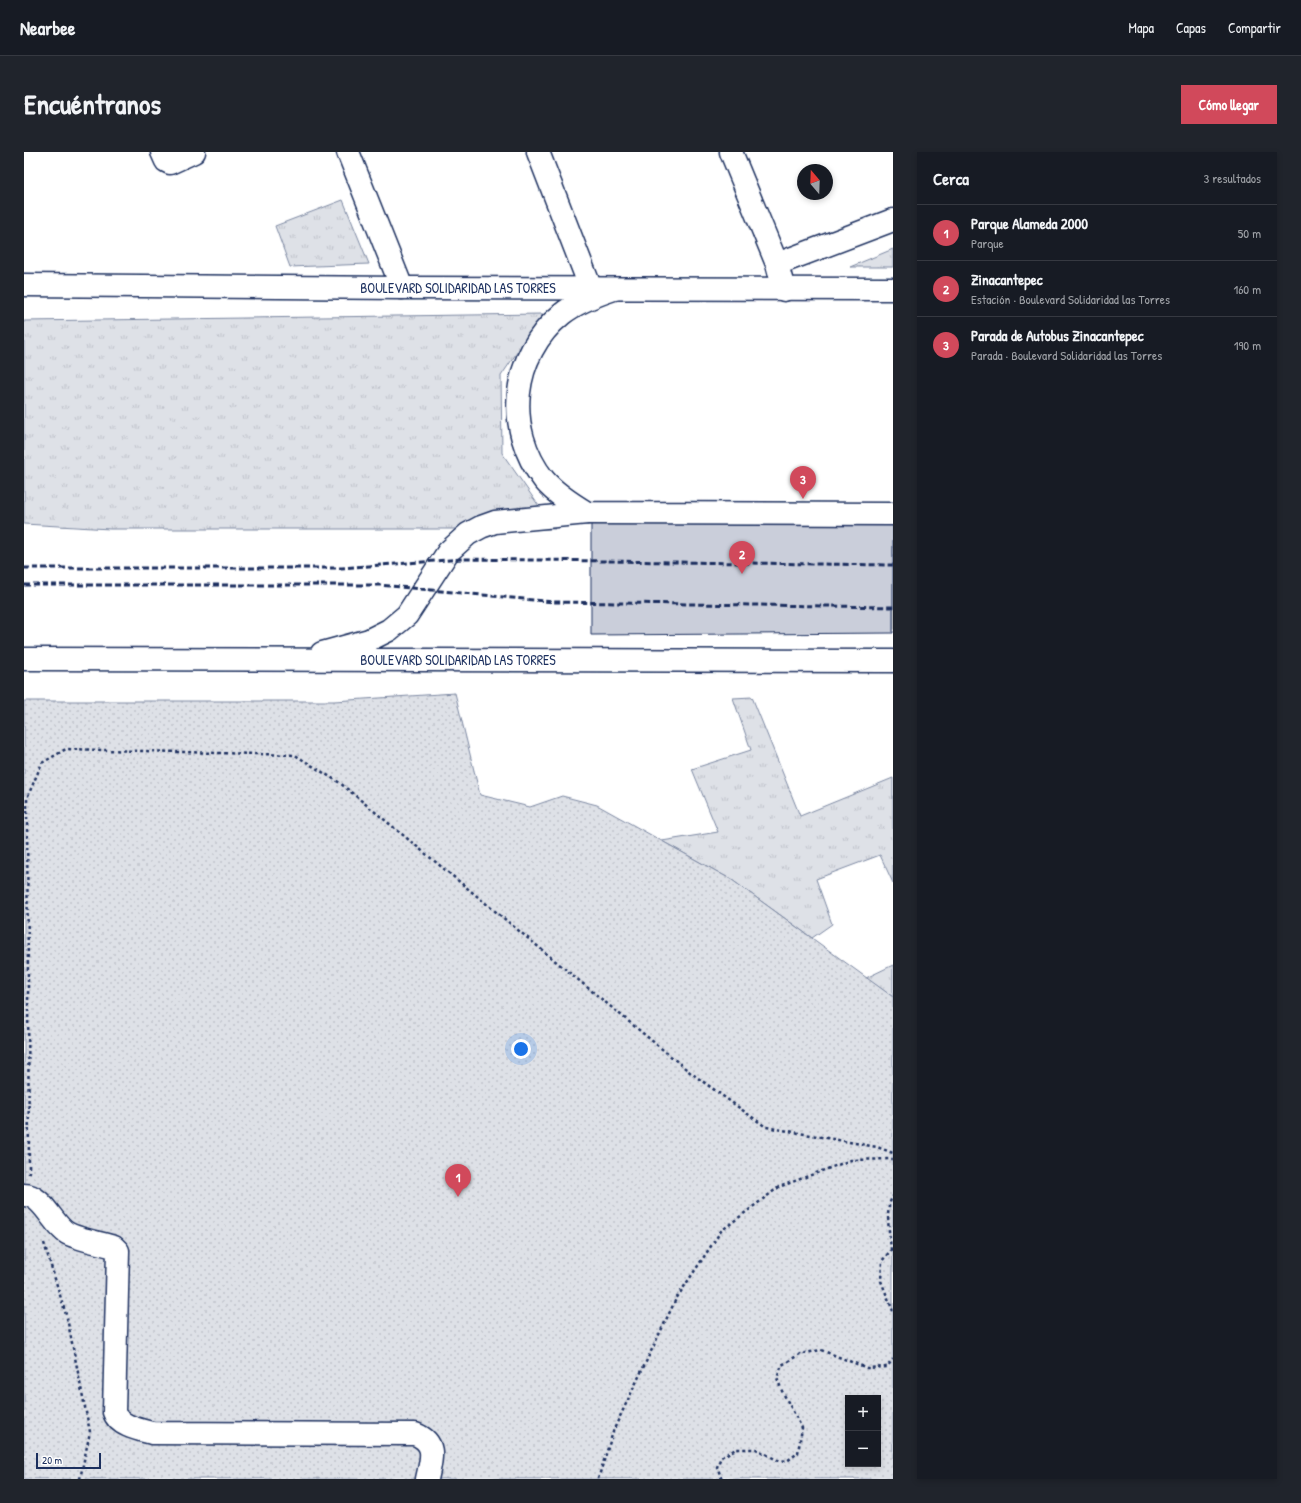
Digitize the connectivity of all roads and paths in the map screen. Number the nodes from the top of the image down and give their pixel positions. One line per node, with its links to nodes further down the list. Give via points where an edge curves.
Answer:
1 (194, 152): 5 (main road, via 170,162)
2 (348, 152): 9 (main road)
3 (538, 152): 11 (main road)
4 (731, 152): 7 (main road)
5 (163, 155)
6 (893, 220): 7 (main road)
7 (777, 264): 12 (main road)
8 (24, 285): 9 (main road, BOULEVARD SOLIDARIDAD LAS TORRES)
9 (402, 288): 11 (main road, BOULEVARD SOLIDARIDAD LAS TORRES)
10 (617, 288): 11 (main road, BOULEVARD SOLIDARIDAD LAS TORRES); 12 (main road, BOULEVARD SOLIDARIDAD LAS TORRES); 14 (main road, via 579,303 562,314 536,342 520,378 518,415 520,433 526,450 545,481 558,494)
11 (591, 289)
12 (784, 290): 13 (main road, BOULEVARD SOLIDARIDAD LAS TORRES)
13 (893, 290)
14 (587, 513): 15 (main road); 17 (main road, via 495,522 481,527 468,534 448,552 407,615 389,630 369,640)
15 (893, 514)
16 (24, 659): 17 (main road, BOULEVARD SOLIDARIDAD LAS TORRES)
17 (298, 660): 18 (main road, BOULEVARD SOLIDARIDAD LAS TORRES)
18 (893, 661)
19 (893, 1153): 21 (path, via 877,1147 766,1127 691,1073 340,783 295,755 66,749 42,763 27,798)
20 (893, 1159): 29 (path, via 851,1160 779,1187 721,1231 676,1299 614,1429)
21 (27, 1195): 28 (main road, via 36,1199 67,1234 114,1247 118,1251 114,1412 120,1422 152,1433 415,1434 424,1437 431,1449)
22 (893, 1196): 24 (path, via 890,1200 888,1220)
23 (42, 1238): 27 (path, via 67,1318 90,1432)
24 (892, 1250): 25 (path, via 882,1261 881,1281)
25 (893, 1311)
26 (893, 1359): 30 (path, via 887,1367 867,1368 821,1350 800,1354 782,1365 777,1378 802,1428 798,1453 787,1461 777,1460 756,1449 736,1449 721,1457 717,1466)
27 (80, 1479)
28 (427, 1479)
29 (598, 1479)
30 (722, 1479)

